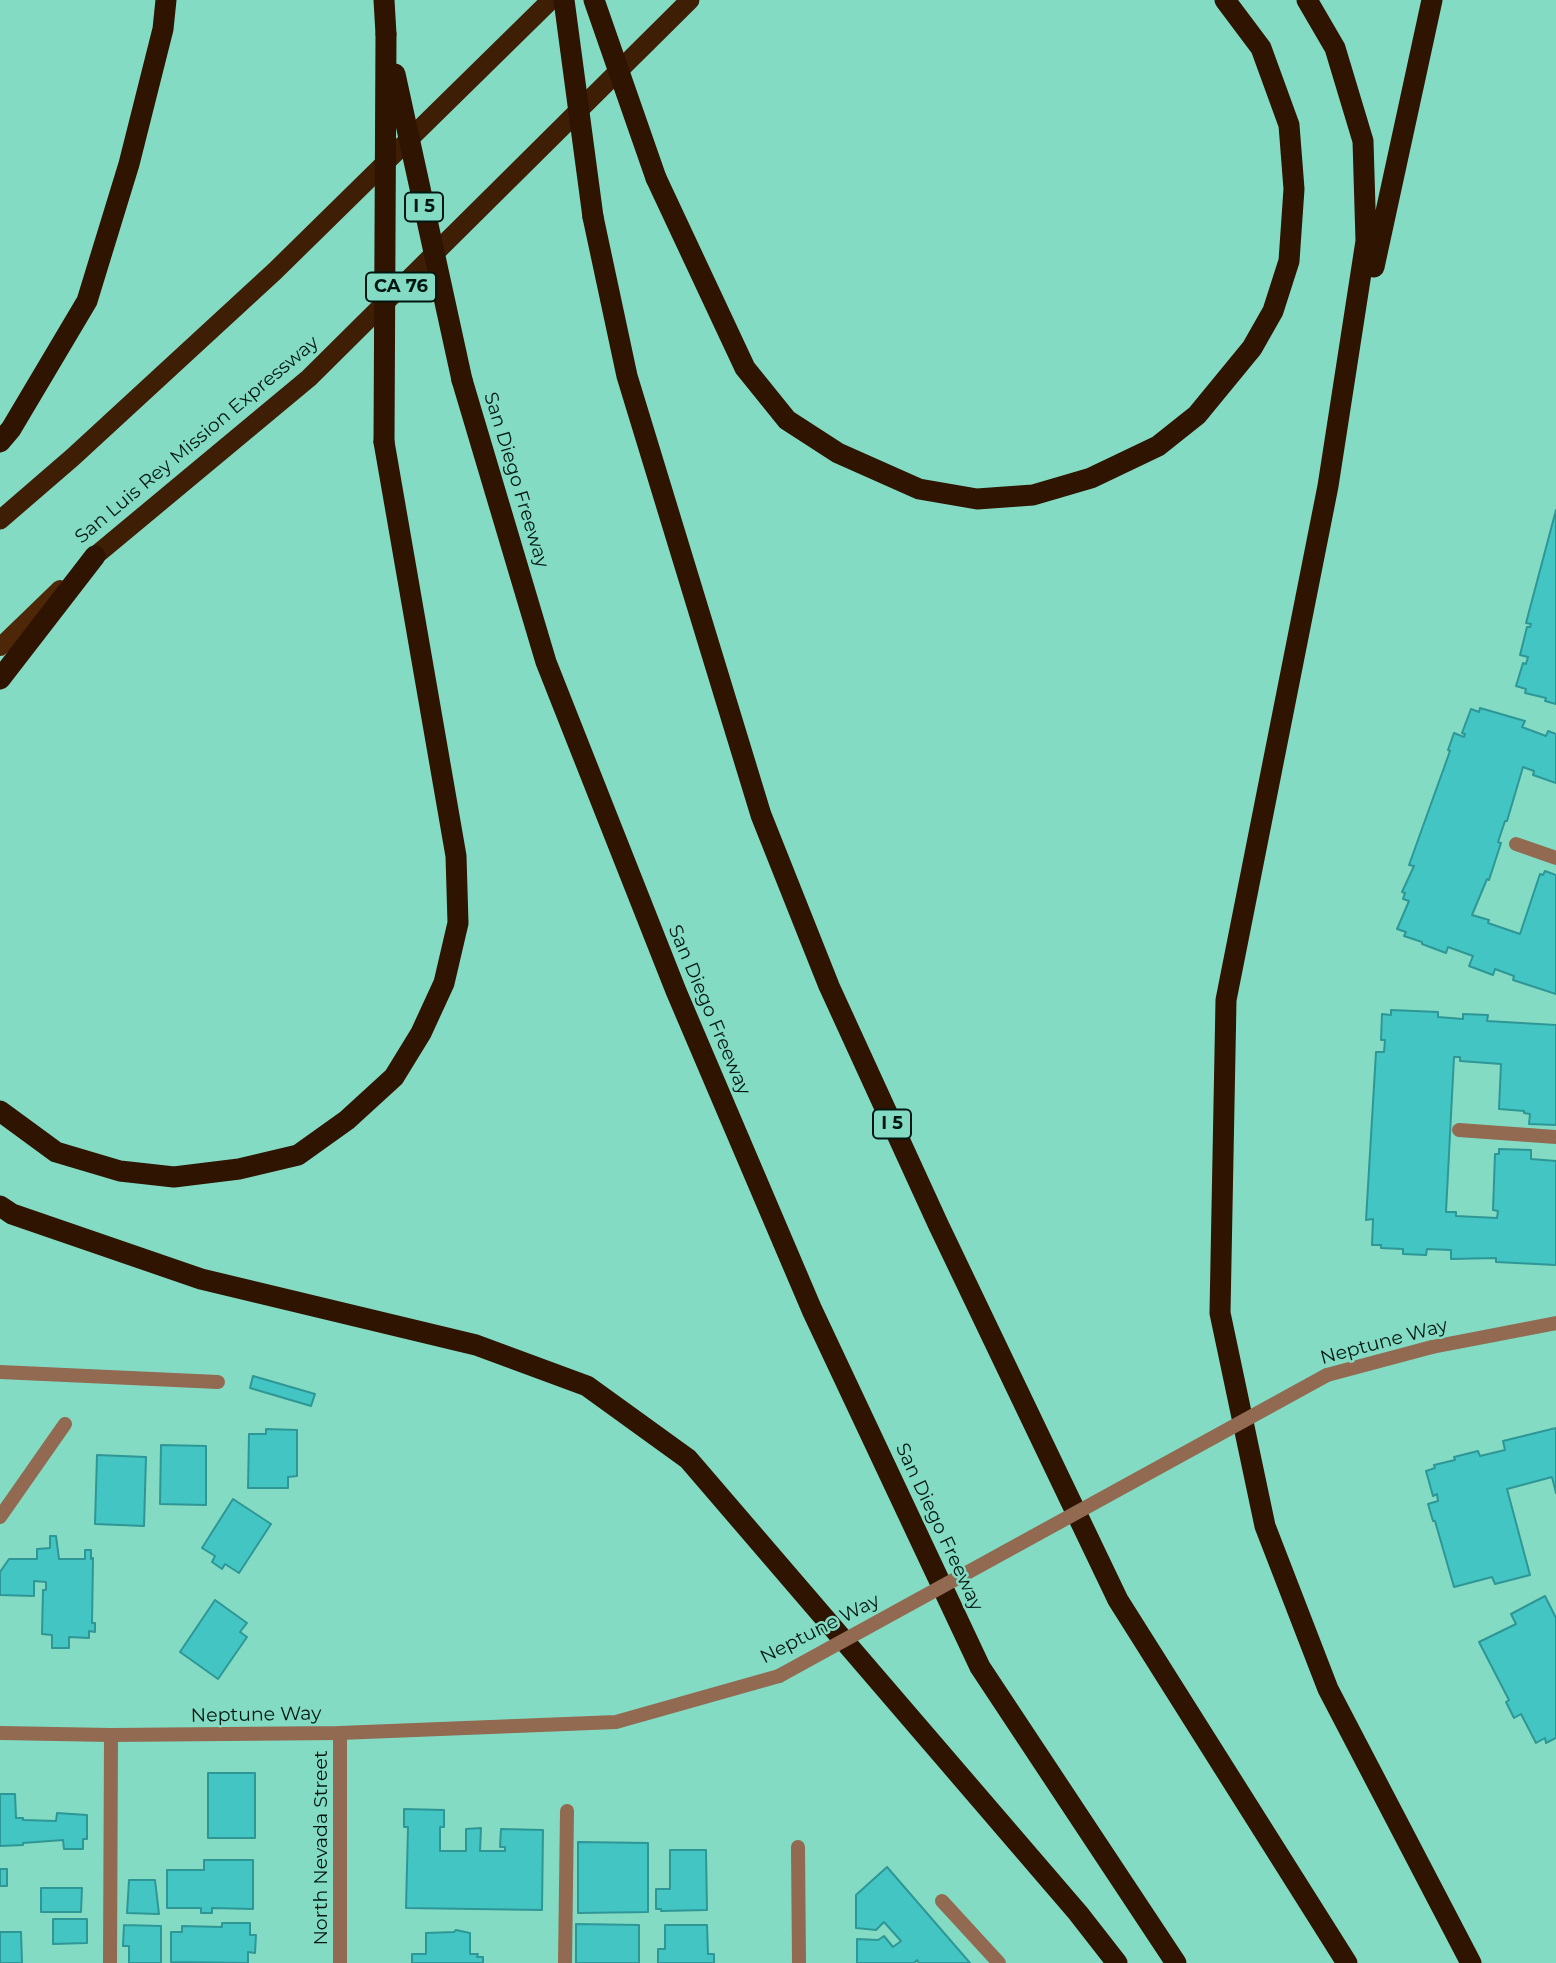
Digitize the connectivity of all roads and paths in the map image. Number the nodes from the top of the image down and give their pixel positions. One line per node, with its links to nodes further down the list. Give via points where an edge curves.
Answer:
1 (166, 0): 11 (highway, via 129,164 87,301)
2 (384, 0): 10 (highway, San Diego Freeway / I 5)
3 (551, 0): 13 (highway, via 275,271)
4 (564, 0): 41 (highway, I 5, bridge, via 593,217 626,376 761,815 829,986 1118,1600)
5 (594, 0): 7 (highway, bridge, via 656,178 745,368 787,420 838,453 919,489 977,499 1033,495 1091,478 1158,446 1197,415 1252,348 1273,311 1289,261 1294,189 1289,125 1261,48)
6 (690, 0): 14 (highway, San Luis Rey Mission Expressway / CA 76, via 309,378)
7 (1225, 0)
8 (1307, 0): 12 (highway, via 1335,48 1363,141 1366,242)
9 (1432, 0): 12 (highway)
10 (386, 34): 19 (highway, bridge, via 384,442 456,856 458,923 443,983 422,1033 394,1077 347,1120 298,1155 174,1177 120,1171 56,1152); 40 (highway, San Diego Freeway / I 5, bridge, via 462,380 546,662 676,991 812,1310 980,1667)
11 (0, 442)
12 (1330, 471): 42 (highway, via 1226,1000 1220,1313 1265,1525 1328,1689)
13 (0, 520)
14 (95, 556): 15 (main road, San Luis Rey Mission Expressway / CA 76); 16 (highway)
15 (0, 647)
16 (0, 679)
17 (1516, 844): 18 (street)
18 (1556, 858)
19 (0, 1111)
20 (1460, 1130): 21 (street)
21 (1556, 1137)
22 (0, 1206): 39 (highway, via 201,1279 476,1345 587,1386 688,1459)
23 (1556, 1323): 29 (street, Neptune Way, bridge, via 1432,1347 1326,1376 779,1676 616,1723)
24 (0, 1372): 25 (street)
25 (218, 1382)
26 (65, 1424): 27 (street)
27 (0, 1517)
28 (0, 1733): 30 (street, Neptune Way)
29 (340, 1733): 30 (street, Neptune Way); 35 (street, North Nevada Street)
30 (111, 1735): 34 (street)
31 (567, 1811): 36 (street)
32 (798, 1847): 37 (street)
33 (942, 1901): 38 (street)
34 (110, 1963)
35 (340, 1963)
36 (565, 1963)
37 (799, 1963)
38 (999, 1963)
39 (1117, 1963)
40 (1176, 1963)
41 (1347, 1963)
42 (1471, 1963)

